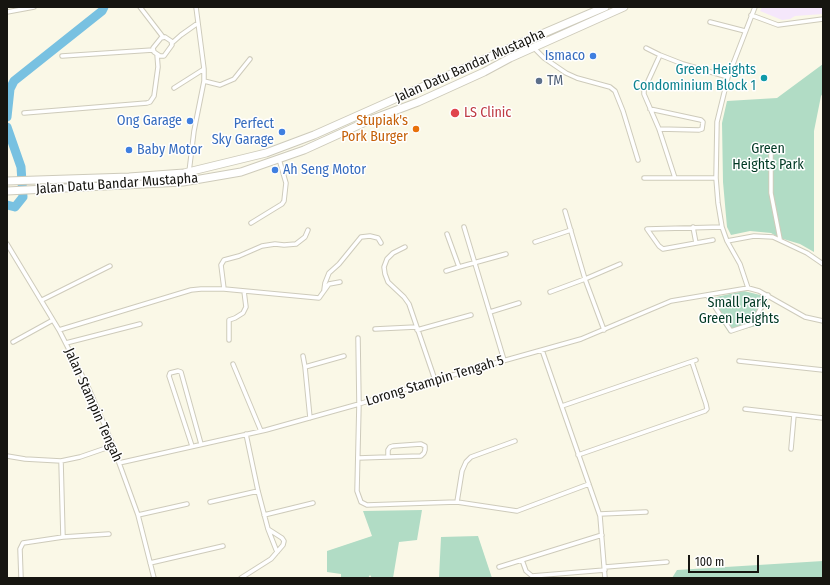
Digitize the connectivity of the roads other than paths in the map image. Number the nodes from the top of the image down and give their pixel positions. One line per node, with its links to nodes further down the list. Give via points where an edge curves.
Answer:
1 (34, 7): 7 (street)
2 (140, 7): 13 (street)
3 (196, 7): 11 (street)
4 (605, 7): 34 (highway, Jalan Datu Bandar Mustapha, via 314,136 266,153)
5 (624, 7): 15 (highway, Jalan Datu Bandar Mustapha)
6 (755, 7): 8 (street)
7 (7, 12)
8 (752, 15): 9 (street, via 778,25); 12 (street)
9 (823, 19)
10 (710, 22): 12 (street)
11 (198, 23): 14 (street); 24 (street)
12 (745, 31): 25 (street)
13 (163, 37): 14 (street); 17 (street, via 154,46)
14 (171, 41): 21 (street, via 171,46)
15 (534, 48): 32 (highway, Jalan Datu Bandar Mustapha, via 418,102); 33 (street, via 566,73 610,87 615,91)
16 (646, 48): 19 (street)
17 (154, 50): 18 (street); 20 (street)
18 (157, 54): 21 (street); 23 (street)
19 (660, 55): 25 (street); 28 (street, via 644,90)
20 (62, 56)
21 (164, 56): 23 (street)
22 (250, 59): 26 (street, via 234,79 220,85)
23 (158, 67): 29 (street, via 154,96 146,104)
24 (204, 69): 26 (street); 27 (street)
25 (728, 77): 37 (street, via 717,122)
26 (204, 81): 34 (street)
27 (174, 88)
28 (650, 109): 30 (street); 30 (street, via 703,122 702,129 699,130)
29 (24, 113)
30 (659, 129): 36 (street)
31 (771, 153): 48 (street, via 771,193)
32 (279, 159): 39 (highway, Jalan Datu Bandar Mustapha, via 240,172 183,182); 41 (street, via 286,183 284,201)
33 (638, 160)
34 (189, 172): 38 (highway, Jalan Datu Bandar Mustapha, via 137,177)
35 (644, 178): 36 (street)
36 (675, 178): 37 (street)
37 (716, 178): 42 (street)
38 (7, 181)
39 (7, 191)
40 (565, 211): 46 (street)
41 (251, 223)
42 (722, 226): 44 (street); 50 (street)
43 (464, 227): 57 (street)
44 (693, 227): 53 (street); 53 (street, via 648,228 647,231 660,248)
45 (308, 230): 66 (street, via 305,237 296,244 262,246 224,260 221,265)
46 (571, 230): 51 (street); 63 (street)
47 (447, 234): 61 (street)
48 (780, 239): 50 (street, via 765,235); 59 (street)
49 (713, 240): 53 (street)
50 (727, 241): 65 (street, via 740,264)
51 (535, 242)
52 (382, 243): 68 (street, via 378,238 361,237 329,273)
53 (696, 243)
54 (7, 244): 72 (street, Jalan Stampin Tengah)
55 (405, 247): 79 (street, via 393,253 384,267 388,282 409,304)
56 (506, 254): 57 (street)
57 (475, 263): 61 (street); 74 (street)
58 (620, 264): 63 (street)
59 (823, 264)
60 (110, 266): 72 (street)
61 (459, 267): 62 (street)
62 (446, 271)
63 (585, 279): 69 (street); 82 (street)
64 (340, 282): 68 (street, via 329,284)
65 (748, 288): 70 (street, Lorong Stampin Tengah 5); 71 (street)
66 (224, 289): 67 (street); 81 (street, via 191,290)
67 (244, 291): 68 (street, via 313,298 319,298); 84 (street, via 246,307 243,313 230,320)
68 (324, 292)
69 (550, 292)
70 (707, 295): 71 (street, via 731,331 752,324); 82 (street, Lorong Stampin Tengah 5, via 671,301)
71 (768, 295): 77 (street, via 805,317)
72 (42, 300): 76 (street, Jalan Stampin Tengah)
73 (519, 303): 74 (street)
74 (490, 312): 90 (street)
75 (470, 315): 79 (street)
76 (53, 320): 81 (street, Jalan Stampin Tengah); 85 (street)
77 (823, 321)
78 (140, 324): 86 (street)
79 (416, 328): 80 (street); 97 (street)
80 (375, 329)
81 (59, 330): 86 (street, Jalan Stampin Tengah)
82 (604, 330): 87 (street, Lorong Stampin Tengah 5)
83 (358, 338): 98 (street)
84 (229, 340)
85 (13, 342)
86 (66, 343): 108 (street, Jalan Stampin Tengah, via 89,389)
87 (542, 350): 90 (street, Lorong Stampin Tengah 5); 99 (street)
88 (303, 356): 95 (street)
89 (344, 356): 95 (street)
90 (504, 360): 97 (street, Lorong Stampin Tengah 5)
91 (696, 360): 93 (street)
92 (739, 361): 96 (street)
93 (692, 362): 99 (street); 111 (street, via 706,404 705,411)
94 (233, 364): 104 (street)
95 (305, 368): 102 (street)
96 (823, 370)
97 (435, 380): 98 (street, Lorong Stampin Tengah 5)
98 (359, 404): 102 (street, Lorong Stampin Tengah 5); 114 (street)
99 (562, 406): 111 (street)
100 (745, 409): 101 (street)
101 (794, 415): 103 (street); 110 (street)
102 (310, 418): 104 (street, Lorong Stampin Tengah 5)
103 (823, 418)
104 (261, 431): 105 (street, Lorong Stampin Tengah 5)
105 (246, 434): 107 (street, Lorong Stampin Tengah 5); 118 (street)
106 (515, 441): 120 (street, via 471,457 466,462)
107 (201, 444): 109 (street, Lorong Stampin Tengah 5); 109 (street, via 181,372 178,370 169,376)
108 (112, 446): 115 (street); 116 (street, Jalan Stampin Tengah)
109 (192, 446): 116 (street, Lorong Stampin Tengah 5)
110 (791, 449)
111 (578, 455): 117 (street)
112 (7, 456): 115 (street)
113 (388, 457): 113 (street, via 421,456 425,450 421,444 393,446 388,450); 114 (street)
114 (358, 458): 120 (street, via 358,491 361,502 367,505)
115 (61, 461): 130 (street)
116 (119, 463): 125 (street, Jalan Stampin Tengah)
117 (589, 484): 120 (street, via 517,512); 124 (street)
118 (258, 491): 119 (street); 126 (street)
119 (210, 502)
120 (457, 502)
121 (313, 503): 126 (street)
122 (187, 504): 125 (street)
123 (646, 512): 124 (street)
124 (600, 514): 129 (street)
125 (138, 515): 135 (street, Jalan Stampin Tengah)
126 (264, 515): 127 (street)
127 (268, 529): 132 (street); 132 (street, via 284,541)
128 (109, 534): 130 (street)
129 (602, 535): 133 (street); 137 (street)
130 (63, 537): 138 (street, via 23,543 20,549)
131 (223, 546): 135 (street)
132 (277, 552): 140 (street, via 271,559)
133 (522, 560): 136 (street); 137 (street, via 526,571 532,576)
134 (667, 562): 137 (street)
135 (150, 563): 139 (street, Jalan Stampin Tengah)
136 (499, 567)
137 (605, 569): 141 (street)
138 (21, 578)
139 (154, 578)
140 (241, 578)
141 (605, 578)

